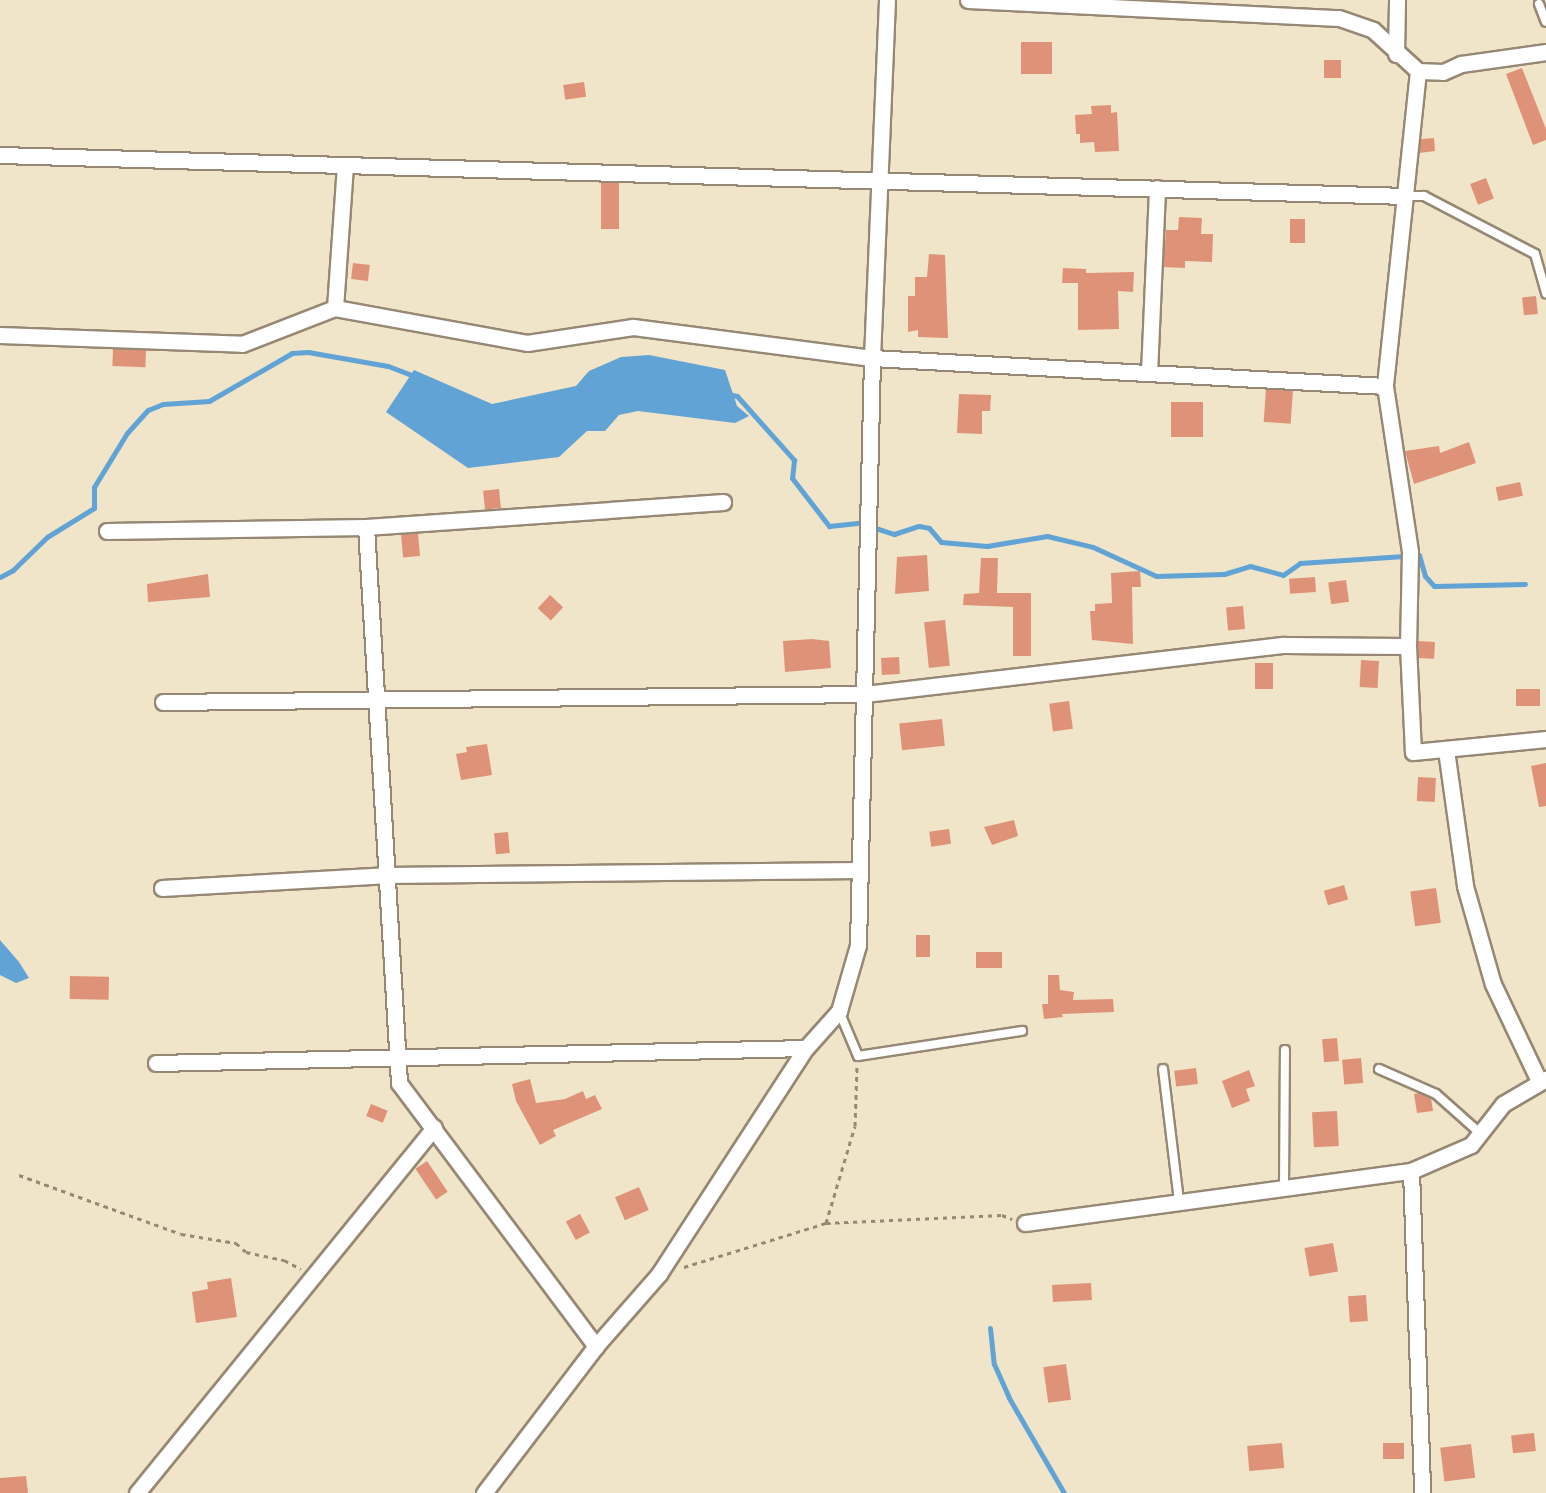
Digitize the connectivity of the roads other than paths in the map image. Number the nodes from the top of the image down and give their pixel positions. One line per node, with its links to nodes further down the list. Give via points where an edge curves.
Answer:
1 (887, 0): 11 (street)
2 (968, 0): 7 (street, via 1339,18 1372,30)
3 (1397, 0): 7 (street)
4 (1539, 4): 5 (lane)
5 (1546, 22)
6 (1546, 52): 8 (street, via 1461,64 1443,72)
7 (1396, 54): 8 (street)
8 (1418, 71): 13 (street)
9 (0, 155): 10 (street)
10 (345, 165): 11 (street); 15 (street)
11 (880, 180): 12 (street); 17 (street)
12 (1157, 188): 13 (street); 18 (street)
13 (1403, 196): 14 (lane, via 1424,196 1535,254); 19 (street)
14 (1546, 293)
15 (335, 308): 16 (street, via 242,344); 17 (street, via 527,343 633,327)
16 (0, 334)
17 (872, 358): 18 (street); 24 (street)
18 (1149, 373): 19 (street)
19 (1385, 386): 23 (street, via 1410,556)
20 (723, 502): 21 (street)
21 (366, 527): 22 (street); 25 (street)
22 (107, 531)
23 (1408, 646): 24 (street, via 1284,645); 28 (street, via 1413,752)
24 (865, 694): 25 (street); 29 (street)
25 (376, 701): 26 (street); 30 (street)
26 (163, 702)
27 (1546, 739): 28 (street)
28 (1446, 750): 40 (street, via 1465,886 1493,984)
29 (860, 870): 30 (street); 32 (street, via 858,945)
30 (386, 875): 31 (street); 36 (street)
31 (162, 888)
32 (839, 1011): 33 (lane, via 858,1056); 34 (street)
33 (1022, 1032)
34 (806, 1048): 36 (street); 47 (street, via 659,1274)
35 (1285, 1050): 44 (lane)
36 (396, 1060): 37 (street); 41 (street, via 399,1083)
37 (156, 1063)
38 (1163, 1069): 45 (lane)
39 (1379, 1069): 42 (lane, via 1436,1094)
40 (1542, 1080): 42 (street, via 1503,1104)
41 (434, 1128): 47 (street); 48 (street)
42 (1480, 1133): 43 (street, via 1471,1145)
43 (1411, 1171): 44 (street); 50 (street)
44 (1284, 1188): 45 (street)
45 (1179, 1202): 46 (street)
46 (1025, 1223)
47 (596, 1346): 49 (street)
48 (137, 1493)
49 (484, 1493)
50 (1422, 1493)

